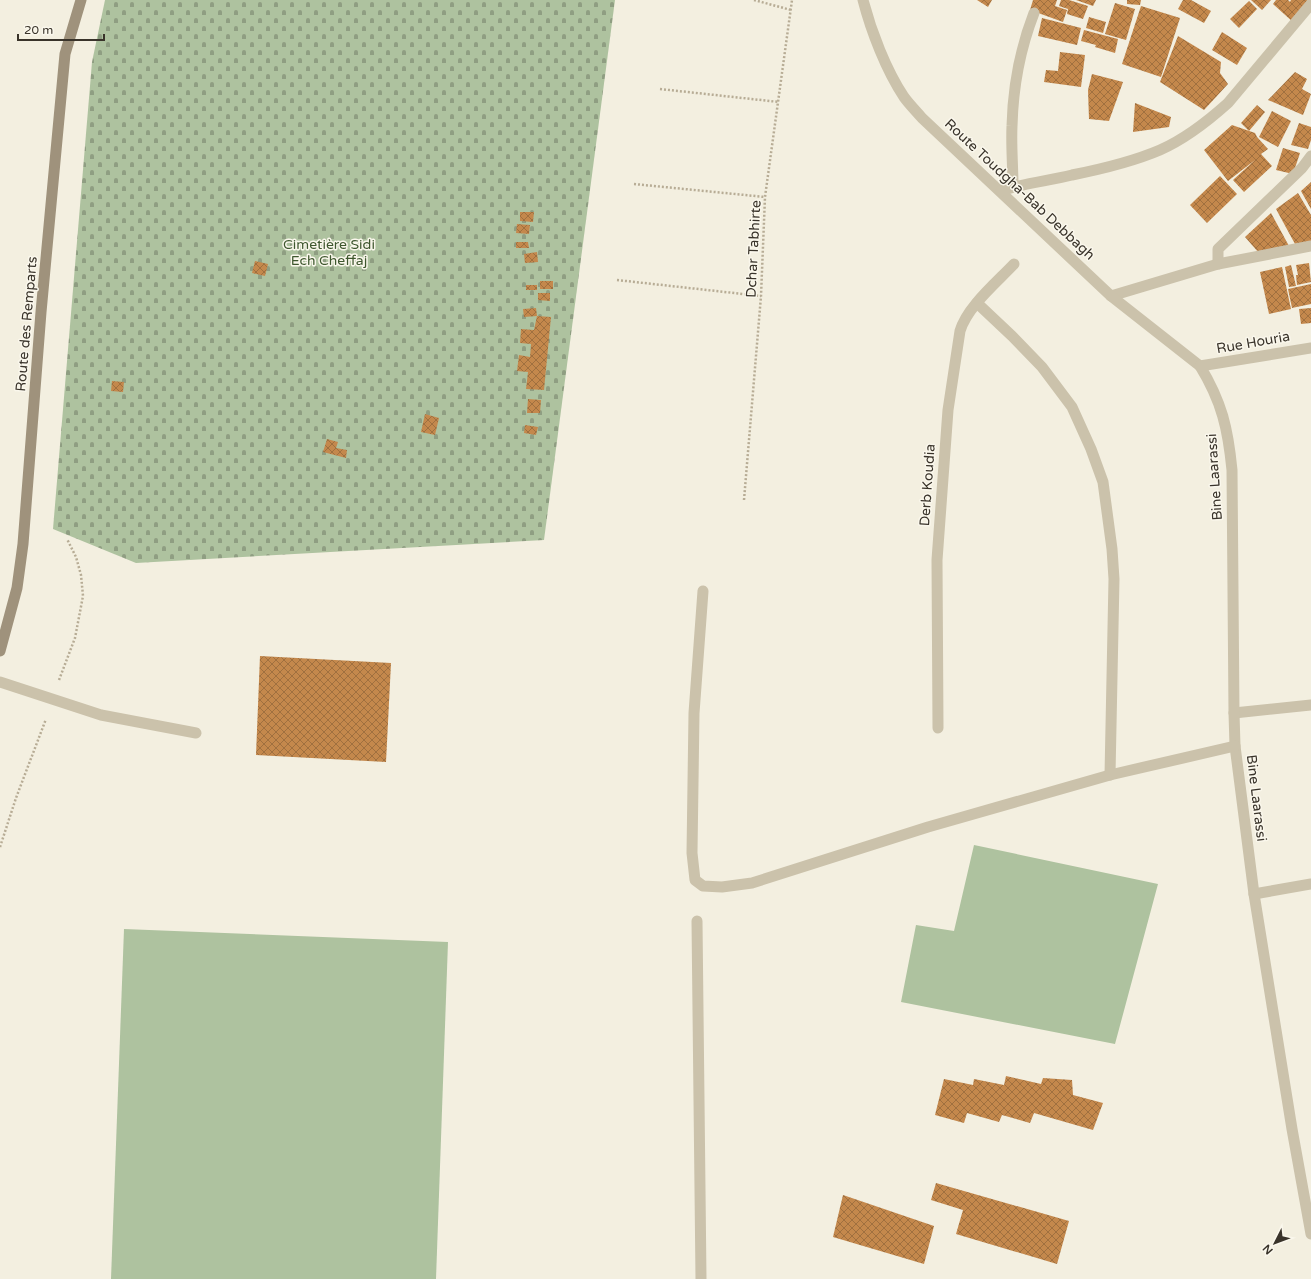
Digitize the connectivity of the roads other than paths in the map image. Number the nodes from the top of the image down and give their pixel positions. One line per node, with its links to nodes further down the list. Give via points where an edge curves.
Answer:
1 (81, 0): 16 (main road, Route des Remparts, via 65,54 23,544 17,588)
2 (863, 0): 7 (street, Route Toudgha-Bab Debbagh, via 869,22 891,74 904,97 942,138)
3 (1311, 4): 6 (street, via 1228,103 1191,132 1161,150 1135,160)
4 (1034, 13): 6 (street, via 1027,30 1016,77 1012,126)
5 (1311, 156): 10 (street, via 1302,168 1218,249)
6 (1013, 187): 7 (street)
7 (1001, 191): 11 (street, Route Toudgha-Bab Debbagh)
8 (1311, 246): 10 (street)
9 (1014, 264): 12 (street, Derb Koudia)
10 (1218, 264): 11 (street)
11 (1111, 296): 14 (street, Route Toudgha-Bab Debbagh)
12 (977, 303): 20 (street, Derb Koudia, via 960,331 948,410 937,560); 23 (street, via 1042,368 1072,407 1103,482 1114,579)
13 (1311, 348): 14 (street, Rue Houria)
14 (1200, 366): 19 (street, Bine Laarassi, via 1218,401 1230,443)
15 (702, 591): 23 (street, via 694,713 692,853 696,880 703,886 722,887 752,883 928,827)
16 (0, 651)
17 (0, 682): 21 (street, via 101,715)
18 (1311, 706): 19 (street)
19 (1234, 713): 22 (street, Bine Laarassi)
20 (938, 728)
21 (196, 733)
22 (1235, 746): 23 (street); 25 (street, Bine Laarassi)
23 (1110, 775)
24 (1311, 884): 25 (street)
25 (1254, 894): 27 (street, Bine Laarassi)
26 (697, 921): 28 (street)
27 (1311, 1234)
28 (701, 1279)

